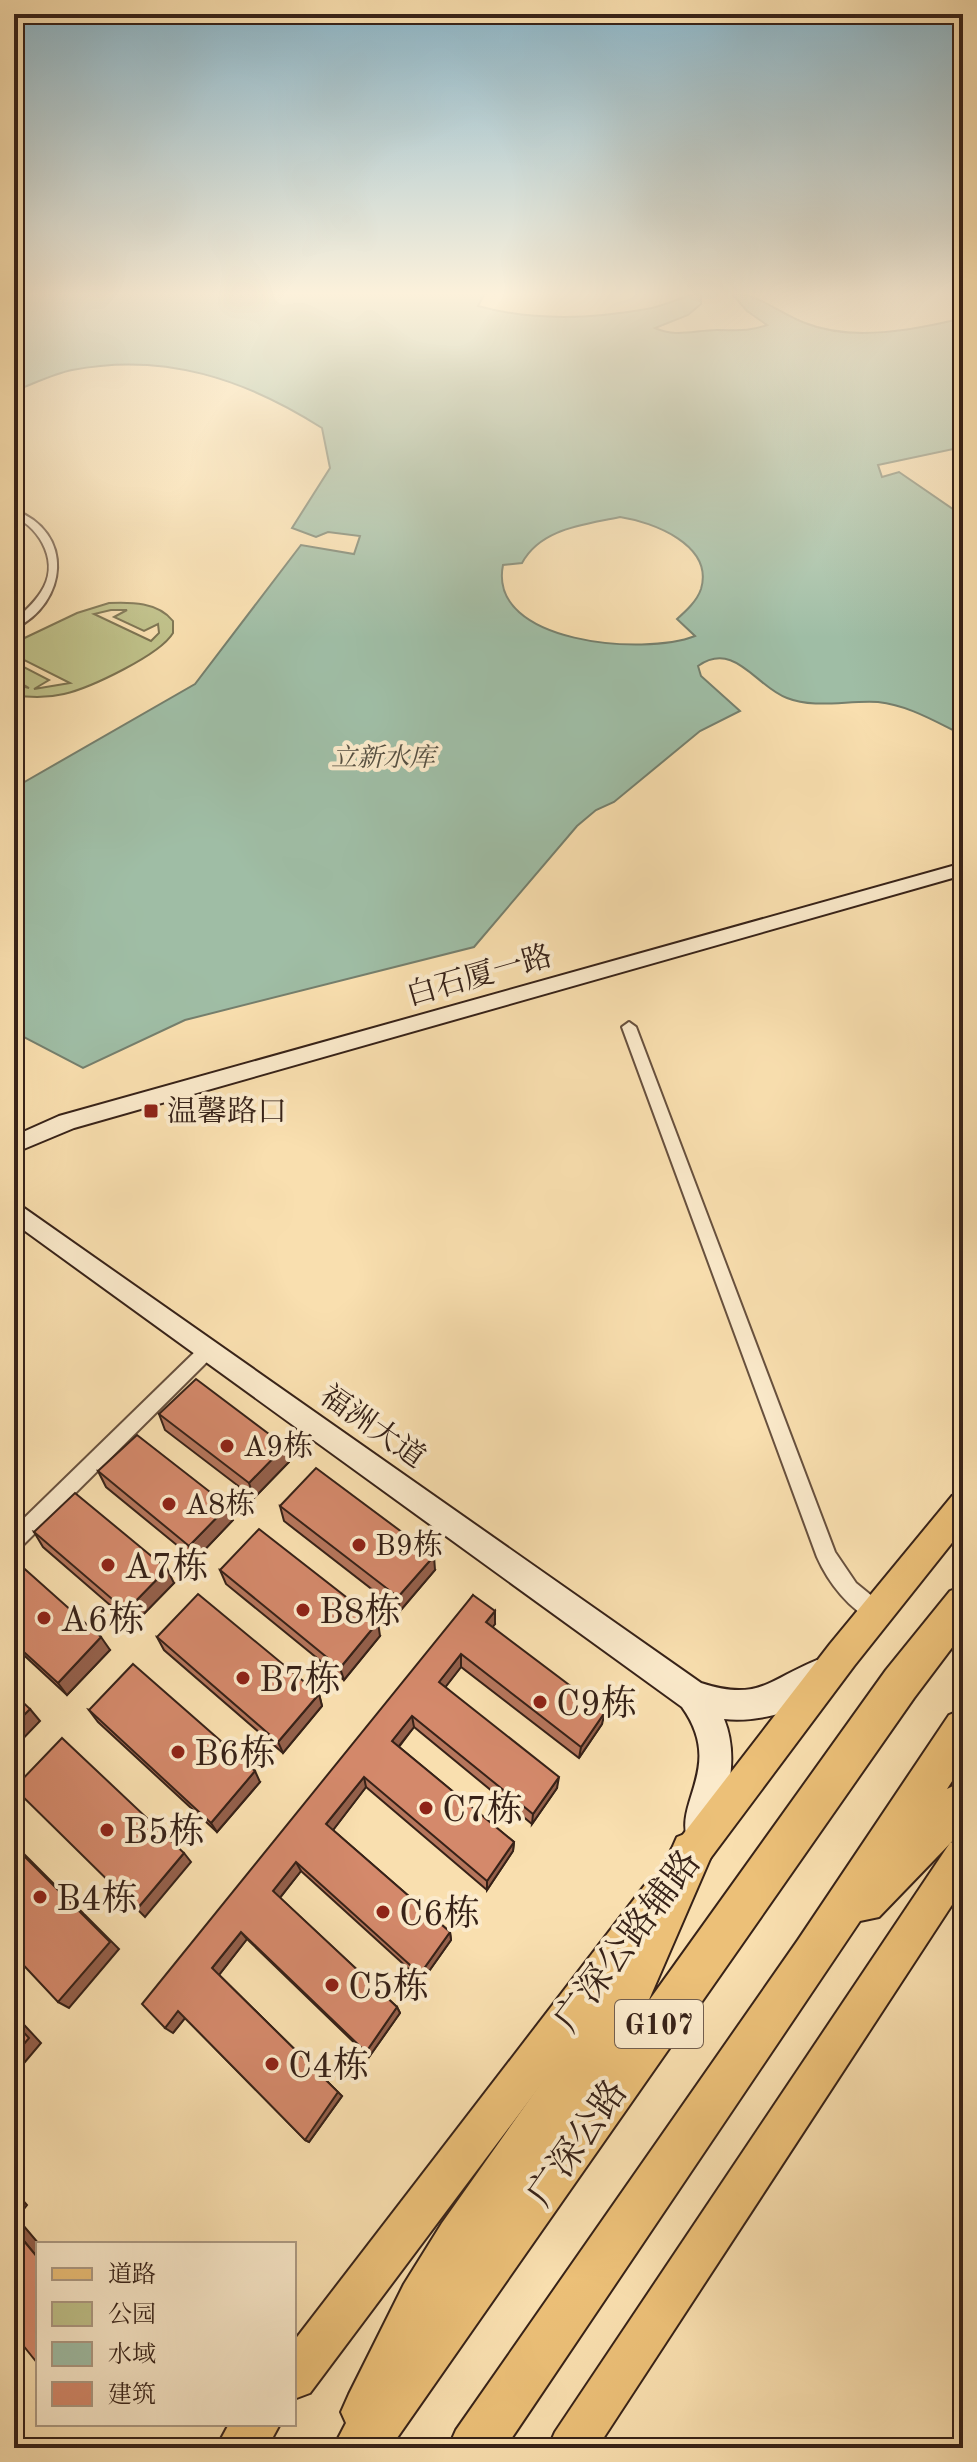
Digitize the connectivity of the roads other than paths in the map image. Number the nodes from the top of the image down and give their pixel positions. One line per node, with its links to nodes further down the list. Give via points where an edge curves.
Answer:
1 (14, 513): 2 (street, via 41,531 54,556 51,584)
2 (14, 626)
3 (963, 869): 5 (street, 白石厦一路, via 67,1122)
4 (629, 1027): 12 (street, via 827,1557 843,1582)
5 (14, 1145)
6 (14, 1210): 7 (street, 福洲大道)
7 (208, 1350): 9 (street); 15 (street, 福洲大道)
8 (963, 1506): 12 (main road, 广深公路辅路)
9 (14, 1541)
10 (963, 1580): 14 (highway)
11 (963, 1604): 14 (highway, 广深公路 / G107)
12 (876, 1612): 13 (main road, 广深公路辅路)
13 (842, 1655): 15 (street, via 777,1700 732,1706); 18 (main road, 广深公路辅路)
14 (900, 1684): 25 (highway, 广深公路 / G107)
15 (693, 1696): 18 (street, via 707,1712 717,1751 716,1782)
16 (963, 1729): 20 (highway, G107)
17 (963, 1801): 20 (highway)
18 (692, 1852): 21 (main road, 广深公路辅路); 24 (highway, via 616,2016 421,2301)
19 (963, 1856): 27 (main road)
20 (813, 1955): 26 (highway, G107)
21 (296, 2374)
22 (256, 2426): 23 (main road)
23 (239, 2448)
24 (349, 2448)
25 (359, 2448)
26 (474, 2448)
27 (571, 2448)

